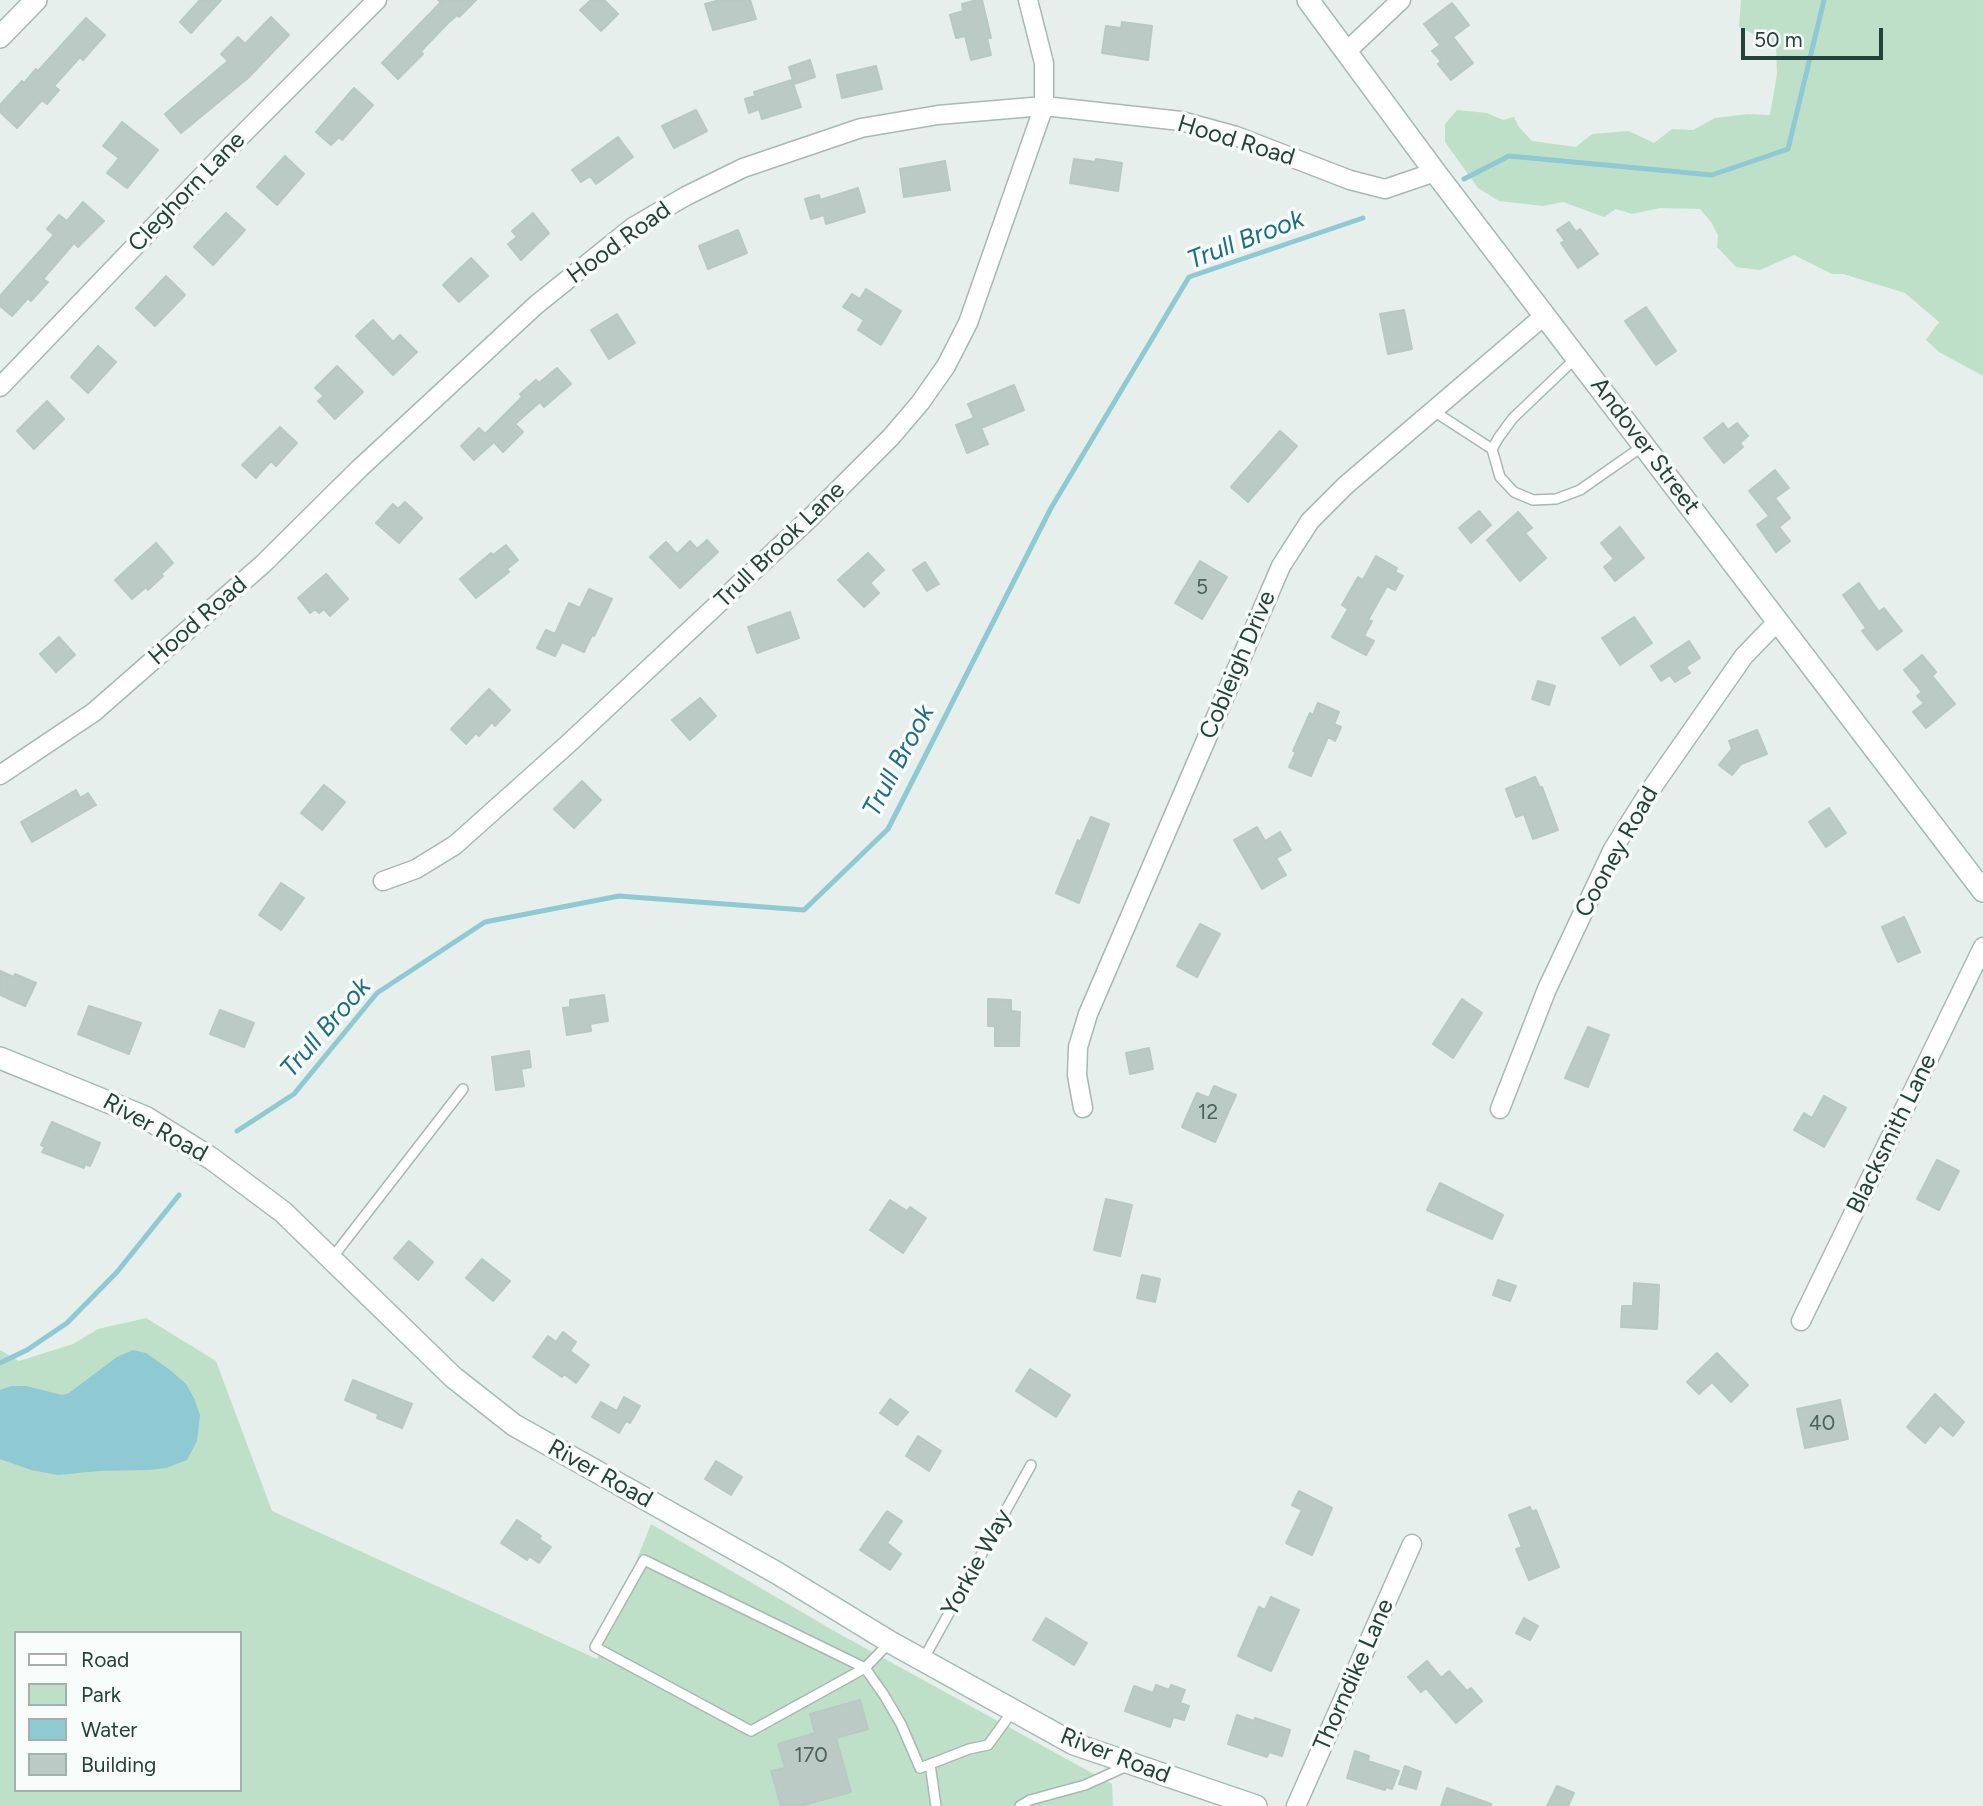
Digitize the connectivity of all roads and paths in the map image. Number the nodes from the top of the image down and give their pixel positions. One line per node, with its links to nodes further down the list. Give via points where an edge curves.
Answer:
1 (36, 0): 6 (main road)
2 (377, 0): 12 (street, Cleghorn Lane)
3 (1028, 0): 8 (street, Trull Brook Lane, via 1044,62)
4 (1308, 0): 7 (main road, Andover Street)
5 (1401, 0): 7 (street)
6 (0, 37)
7 (1347, 51): 9 (main road, Andover Street)
8 (1044, 106): 9 (street, Hood Road, via 1181,121 1385,189); 17 (street, Hood Road, via 939,115 861,128 743,168 633,227 536,305 263,564 94,712); 18 (street, Trull Brook Lane, via 968,323 920,403 809,520 558,754 455,845 416,869)
9 (1435, 172): 10 (main road, Andover Street)
10 (1545, 315): 11 (main road, Andover Street); 13 (street, Cobleigh Drive)
11 (1578, 357): 14 (main road, Andover Street); 15 (lane, via 1513,418)
12 (0, 387)
13 (1432, 410): 15 (lane); 23 (street, Cobleigh Drive, via 1310,521 1281,566 1088,1014 1078,1047)
14 (1644, 445): 15 (lane, via 1580,490 1556,499 1533,500 1514,492 1500,477); 16 (main road, Andover Street)
15 (1492, 449)
16 (1778, 621): 19 (main road, Andover Street); 24 (street, Cooney Road, via 1744,656 1613,849 1548,989)
17 (0, 775)
18 (383, 881)
19 (1983, 891)
20 (1983, 947): 26 (street, Blacksmith Lane)
21 (0, 1058): 25 (main road, River Road, via 145,1117 178,1136 283,1212)
22 (463, 1089): 25 (lane)
23 (1083, 1108)
24 (1500, 1109)
25 (332, 1258): 29 (main road, River Road, via 453,1377 514,1425)
26 (1801, 1321)
27 (1031, 1465): 30 (lane, Yorkie Way)
28 (1412, 1544): 38 (street, Thorndike Lane)
29 (890, 1642): 30 (main road, River Road); 31 (lane)
30 (923, 1660): 32 (main road, River Road)
31 (865, 1668): 31 (lane, via 644,1560 595,1647 751,1731); 33 (lane, via 901,1724 920,1768)
32 (1013, 1710): 33 (lane, via 988,1745); 34 (main road, River Road, via 1074,1744)
33 (930, 1764): 35 (lane)
34 (1132, 1764): 36 (lane); 37 (main road, River Road)
35 (936, 1806)
36 (1020, 1806)
37 (1256, 1806)
38 (1296, 1806)

